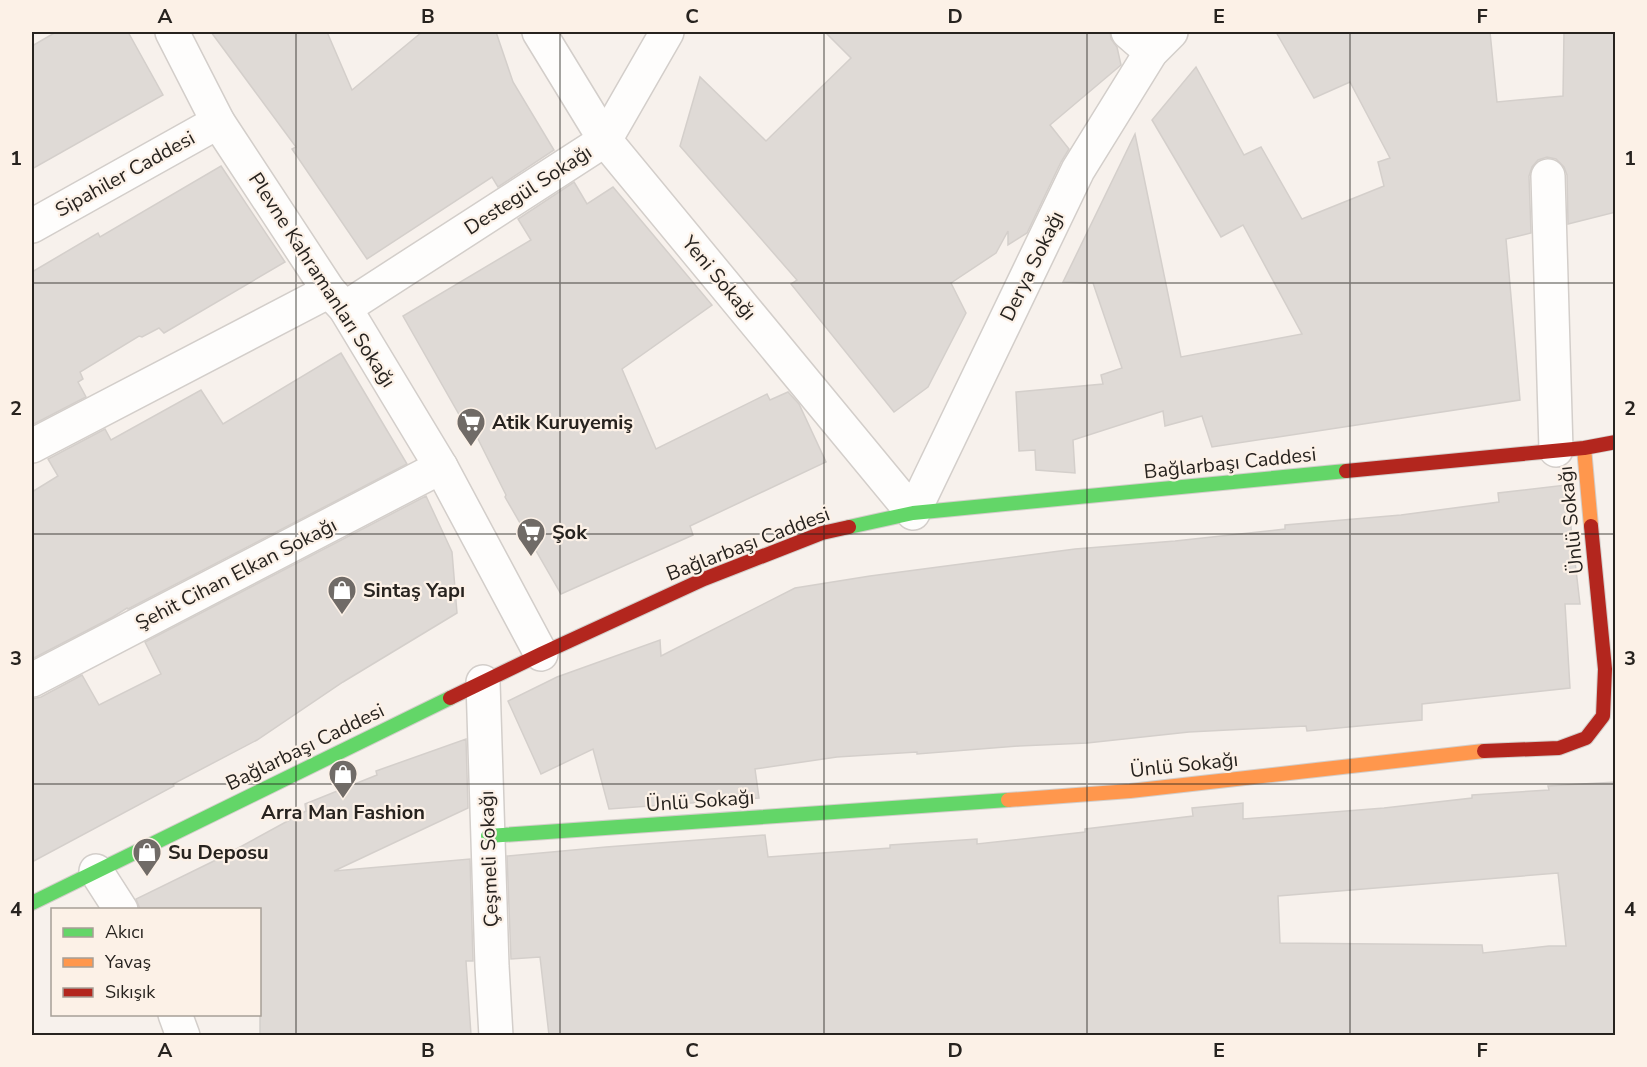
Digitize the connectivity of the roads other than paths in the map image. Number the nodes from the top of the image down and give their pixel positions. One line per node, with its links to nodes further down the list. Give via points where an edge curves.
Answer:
1 (172, 32): 5 (street, Plevne Kahramanları Sokağı)
2 (539, 32): 6 (street, Yeni Sokağı)
3 (667, 32): 6 (street, Destegül Sokağı)
4 (1150, 38): 14 (street, Derya Sokağı, via 1078,170)
5 (218, 122): 8 (street, Sipahiler Caddesi); 9 (street, Plevne Kahramanları Sokağı)
6 (604, 140): 9 (street, Destegül Sokağı); 14 (street, Yeni Sokağı)
7 (1548, 176): 12 (street)
8 (32, 225)
9 (337, 300): 11 (street, Destegül Sokağı); 13 (street, Plevne Kahramanları Sokağı)
10 (1616, 442): 12 (street, Bağlarbaşı Caddesi)
11 (32, 446)
12 (1570, 449): 14 (street, Bağlarbaşı Caddesi); 18 (street, Ünlü Sokağı, via 1605,669 1603,716 1586,738 1559,748 1479,751 1130,791)
13 (441, 467): 15 (street, Plevne Kahramanları Sokağı); 16 (street, Şehit Cihan Elkan Sokağı)
14 (913, 513): 15 (street, Bağlarbaşı Caddesi, via 822,533 704,579)
15 (541, 654): 17 (street, Bağlarbaşı Caddesi)
16 (32, 680)
17 (483, 682): 18 (street, Çeşmeli Sokağı); 19 (street, Bağlarbaşı Caddesi)
18 (488, 836): 24 (street, Çeşmeli Sokağı)
19 (96, 871): 20 (street, Bağlarbaşı Caddesi); 21 (street)
20 (32, 903)
21 (120, 908)
22 (176, 1016): 23 (street)
23 (183, 1035)
24 (496, 1035)

